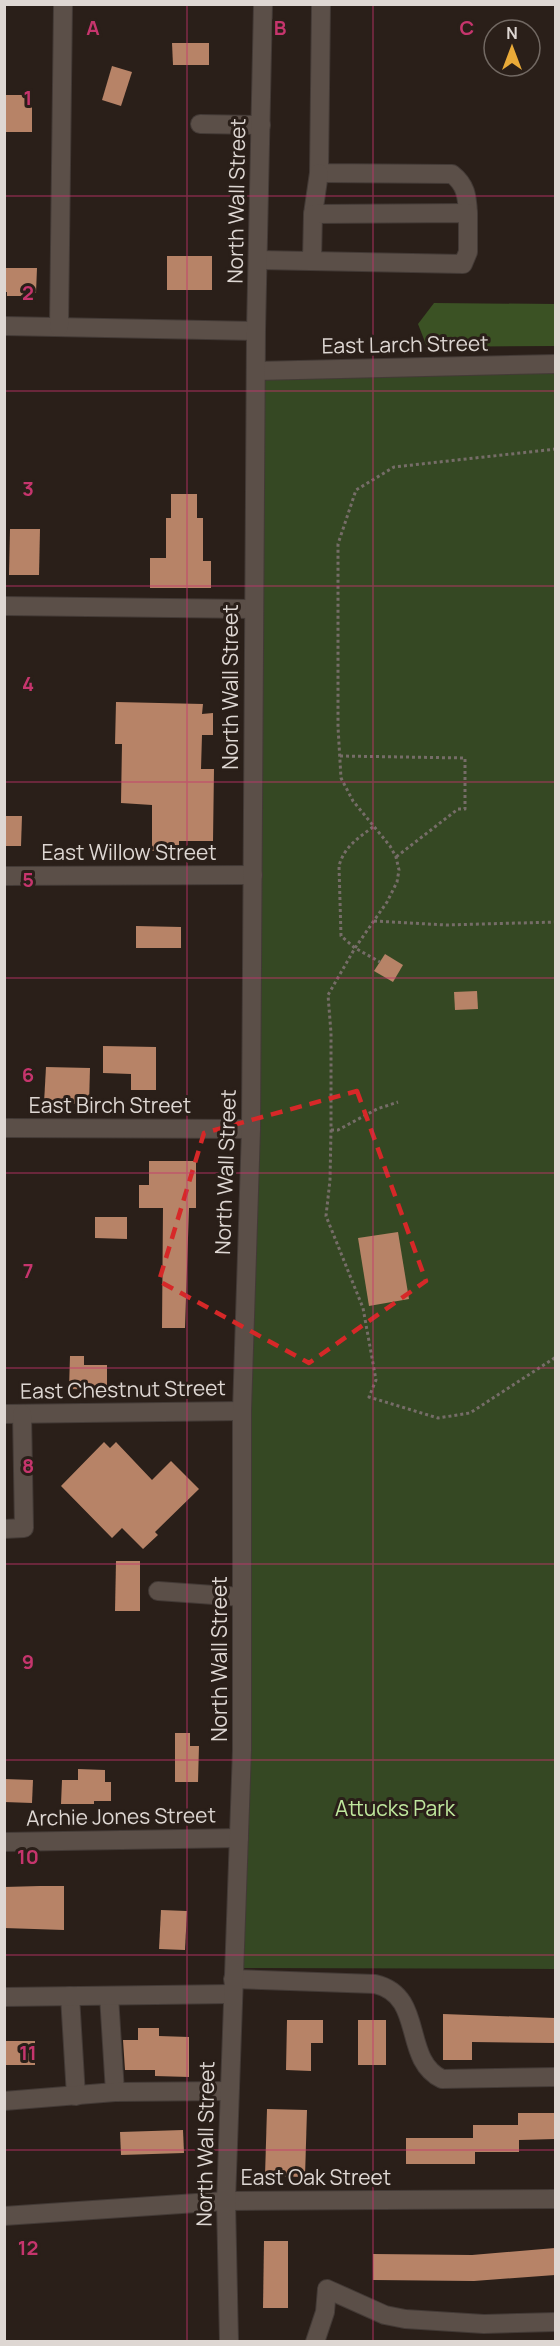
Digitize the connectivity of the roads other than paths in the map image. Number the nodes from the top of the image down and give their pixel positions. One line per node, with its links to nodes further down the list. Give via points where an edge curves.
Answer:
1 (63, 4): 12 (street)
2 (263, 4): 5 (street, North Wall Street)
3 (321, 4): 6 (street)
4 (200, 124): 5 (street)
5 (261, 125): 9 (street, North Wall Street)
6 (320, 173): 7 (street, via 452,174 462,182); 8 (street)
7 (468, 213): 8 (street); 10 (street, via 468,252 463,264)
8 (313, 214): 10 (street)
9 (259, 260): 10 (street); 13 (street, North Wall Street)
10 (312, 261)
11 (4, 326): 12 (street)
12 (59, 327): 13 (street)
13 (256, 331): 15 (street, North Wall Street)
14 (555, 364): 15 (street, East Larch Street)
15 (256, 371): 17 (street, North Wall Street)
16 (4, 606): 17 (street)
17 (253, 609): 18 (street, North Wall Street)
18 (253, 875): 19 (street, East Willow Street); 21 (street, North Wall Street)
19 (4, 876)
20 (4, 1128): 21 (street, East Birch Street)
21 (250, 1129): 22 (street, North Wall Street)
22 (242, 1411): 23 (street, East Chestnut Street); 26 (street, North Wall Street)
23 (13, 1414): 24 (street, via 24,1528)
24 (4, 1528)
25 (158, 1591): 26 (street)
26 (242, 1597): 27 (street, North Wall Street)
27 (239, 1838): 28 (street, Archie Jones Street); 29 (street, North Wall Street)
28 (4, 1842)
29 (233, 1987): 31 (street); 33 (street, via 386,1986 403,2003 421,2057 433,2074 442,2079); 34 (street, North Wall Street)
30 (70, 1996): 31 (street); 32 (street); 36 (street)
31 (109, 1996): 35 (street)
32 (4, 1997)
33 (555, 2077)
34 (229, 2091): 35 (street); 39 (street, North Wall Street)
35 (115, 2092): 36 (street)
36 (76, 2096): 37 (street)
37 (4, 2101)
38 (555, 2199): 39 (street, East Oak Street)
39 (226, 2200): 40 (street, East Oak Street); 42 (street, North Wall Street)
40 (4, 2216)
41 (555, 2322): 43 (street, via 483,2324 405,2319 385,2315 327,2289 325,2312)
42 (229, 2342)
43 (315, 2342)

